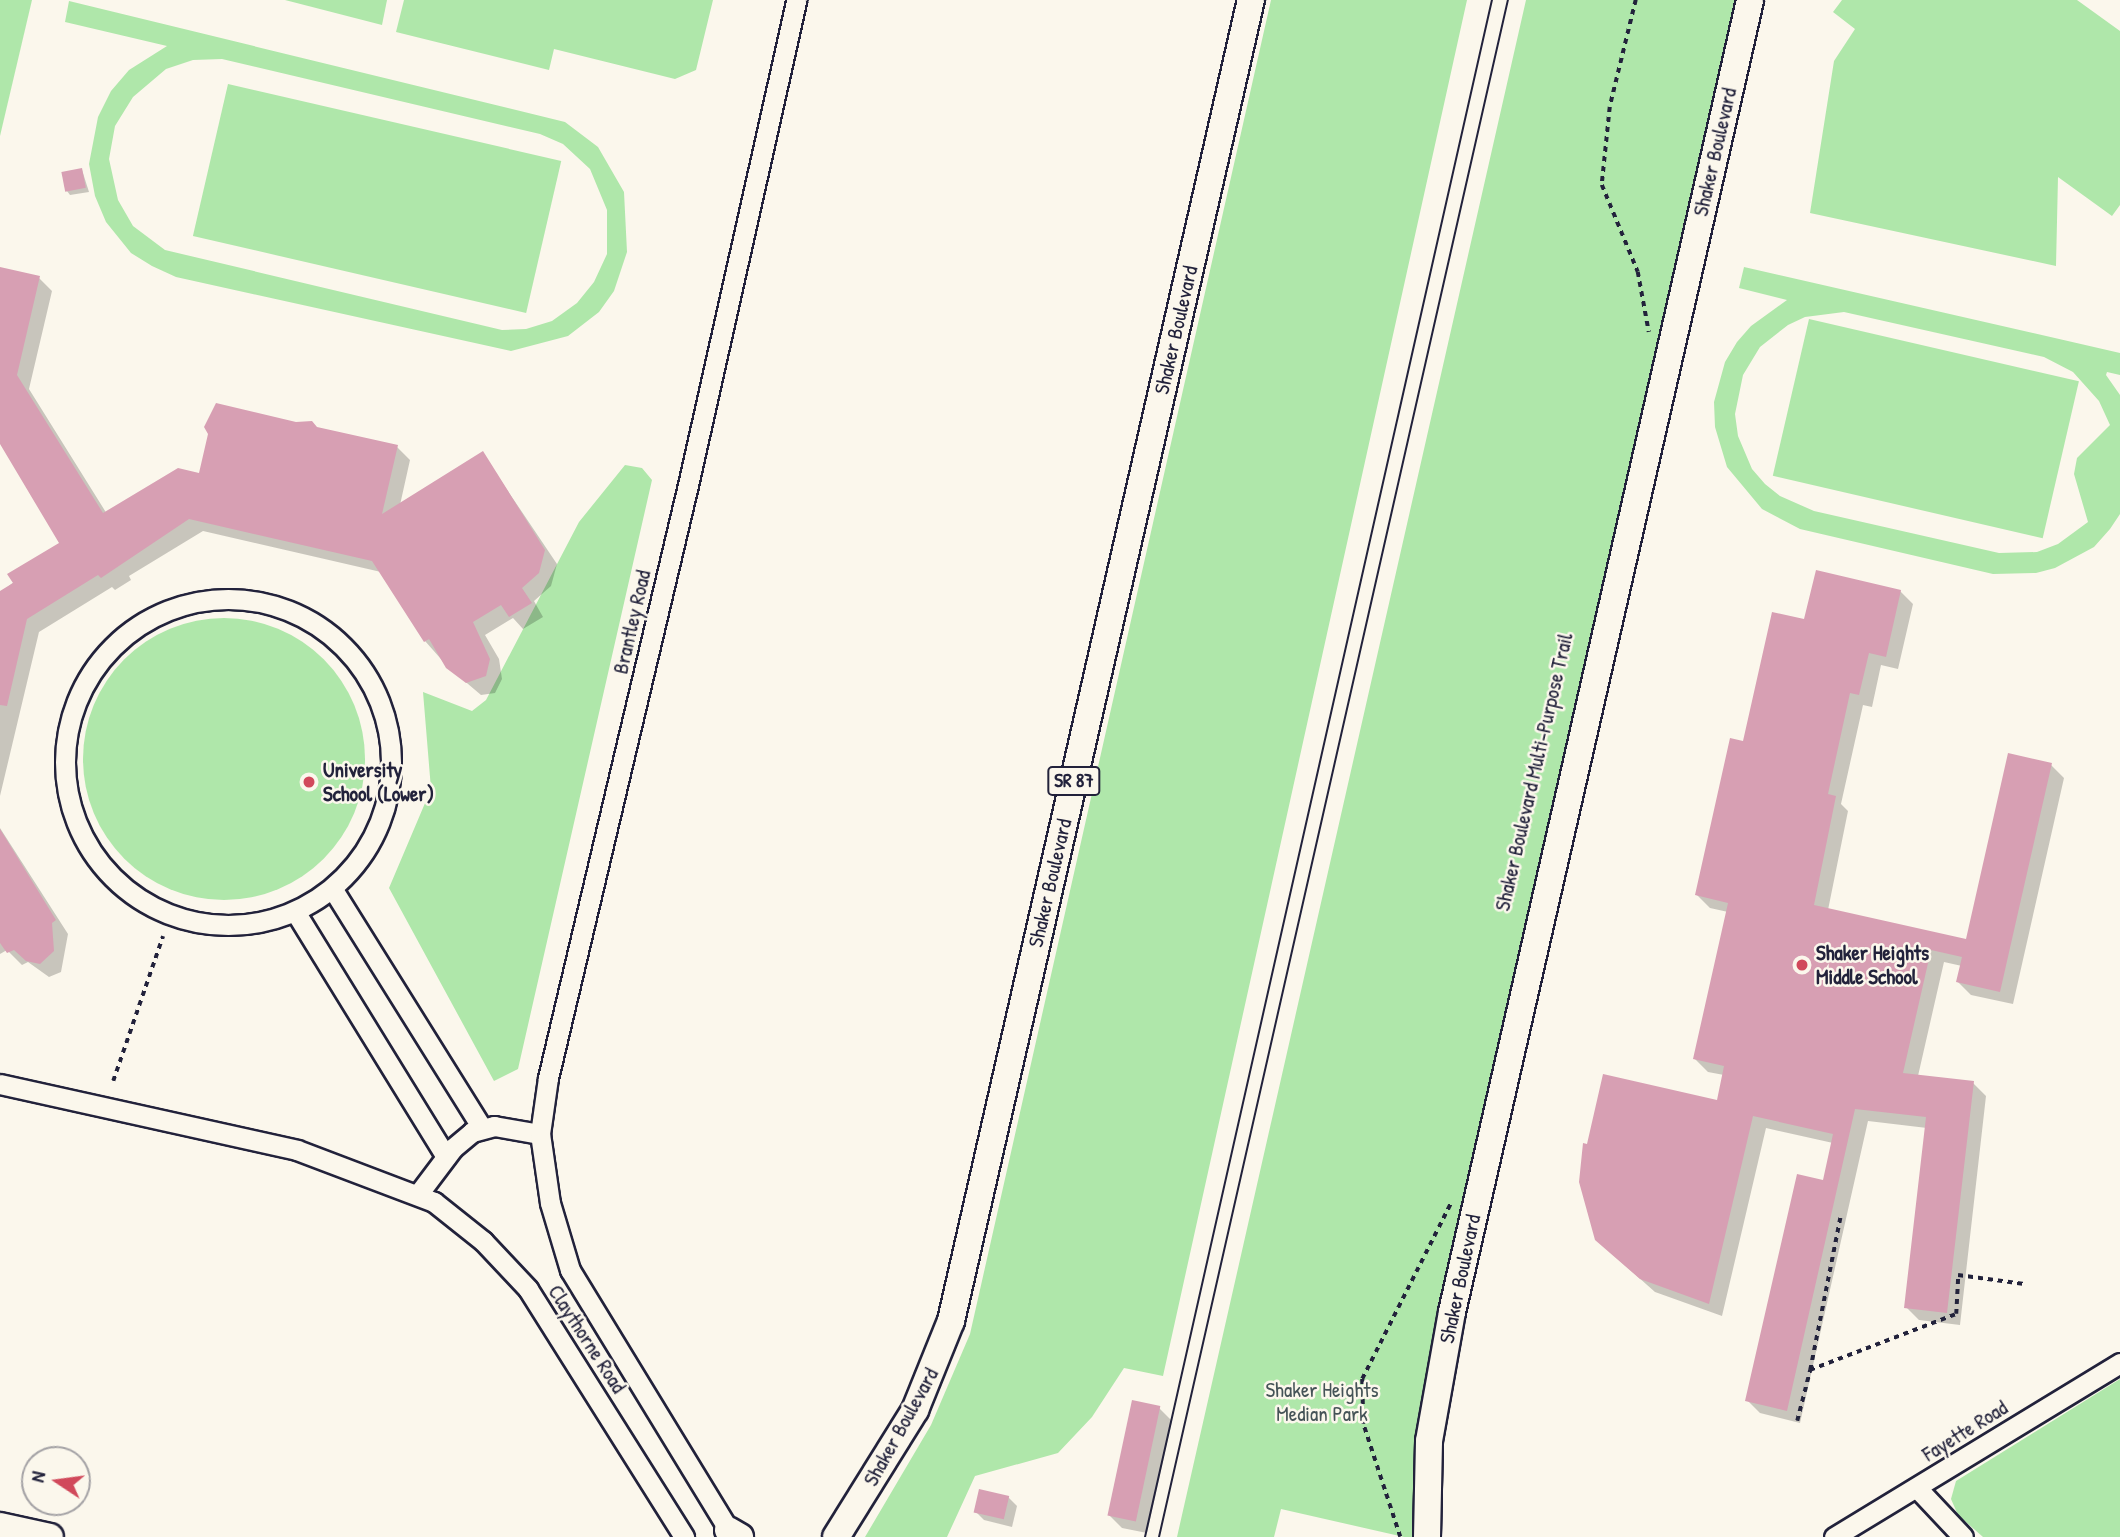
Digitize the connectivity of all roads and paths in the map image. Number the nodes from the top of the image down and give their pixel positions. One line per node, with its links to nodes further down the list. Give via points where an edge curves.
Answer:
1 (796, 0): 12 (street, Brantley Road, via 548,1078)
2 (1251, 0): 25 (main road, Shaker Boulevard / SR 87, via 951,1321 926,1390)
3 (1636, 0): 5 (path, via 1610,107 1602,185 1637,272 1649,314)
4 (1750, 0): 29 (main road, Shaker Boulevard, via 1452,1312 1429,1441)
5 (1649, 337)
6 (332, 888): 7 (street); 7 (street, via 364,855 387,805 392,750 379,697 350,651 307,617 256,599 201,599 149,617 106,650 77,697 64,750 69,805 92,855 130,894 178,919 233,927); 11 (street)
7 (296, 913): 13 (street)
8 (163, 936): 9 (path)
9 (113, 1081)
10 (0, 1084): 14 (street, Claythorne Road, via 297,1150)
11 (482, 1128): 12 (street); 13 (street)
12 (540, 1134): 17 (street, Brantley Road, via 550,1203)
13 (446, 1157): 14 (street)
14 (419, 1193): 27 (street, Claythorne Road, via 515,1272)
15 (1453, 1197): 28 (path, via 1362,1379 1363,1424)
16 (1840, 1218): 20 (path)
17 (564, 1254): 24 (street, Claythorne Road, via 579,1287)
18 (2024, 1284): 20 (path, via 1958,1275 1956,1314)
19 (2120, 1363): 22 (street, Fayette Road)
20 (1810, 1370): 21 (path)
21 (1797, 1421)
22 (1917, 1488): 30 (street, Fayette Road); 31 (street)
23 (0, 1526): 26 (main road)
24 (734, 1535)
25 (834, 1535)
26 (50, 1537)
27 (684, 1537)
28 (1399, 1537)
29 (1427, 1537)
30 (1834, 1537)
31 (1963, 1537)

